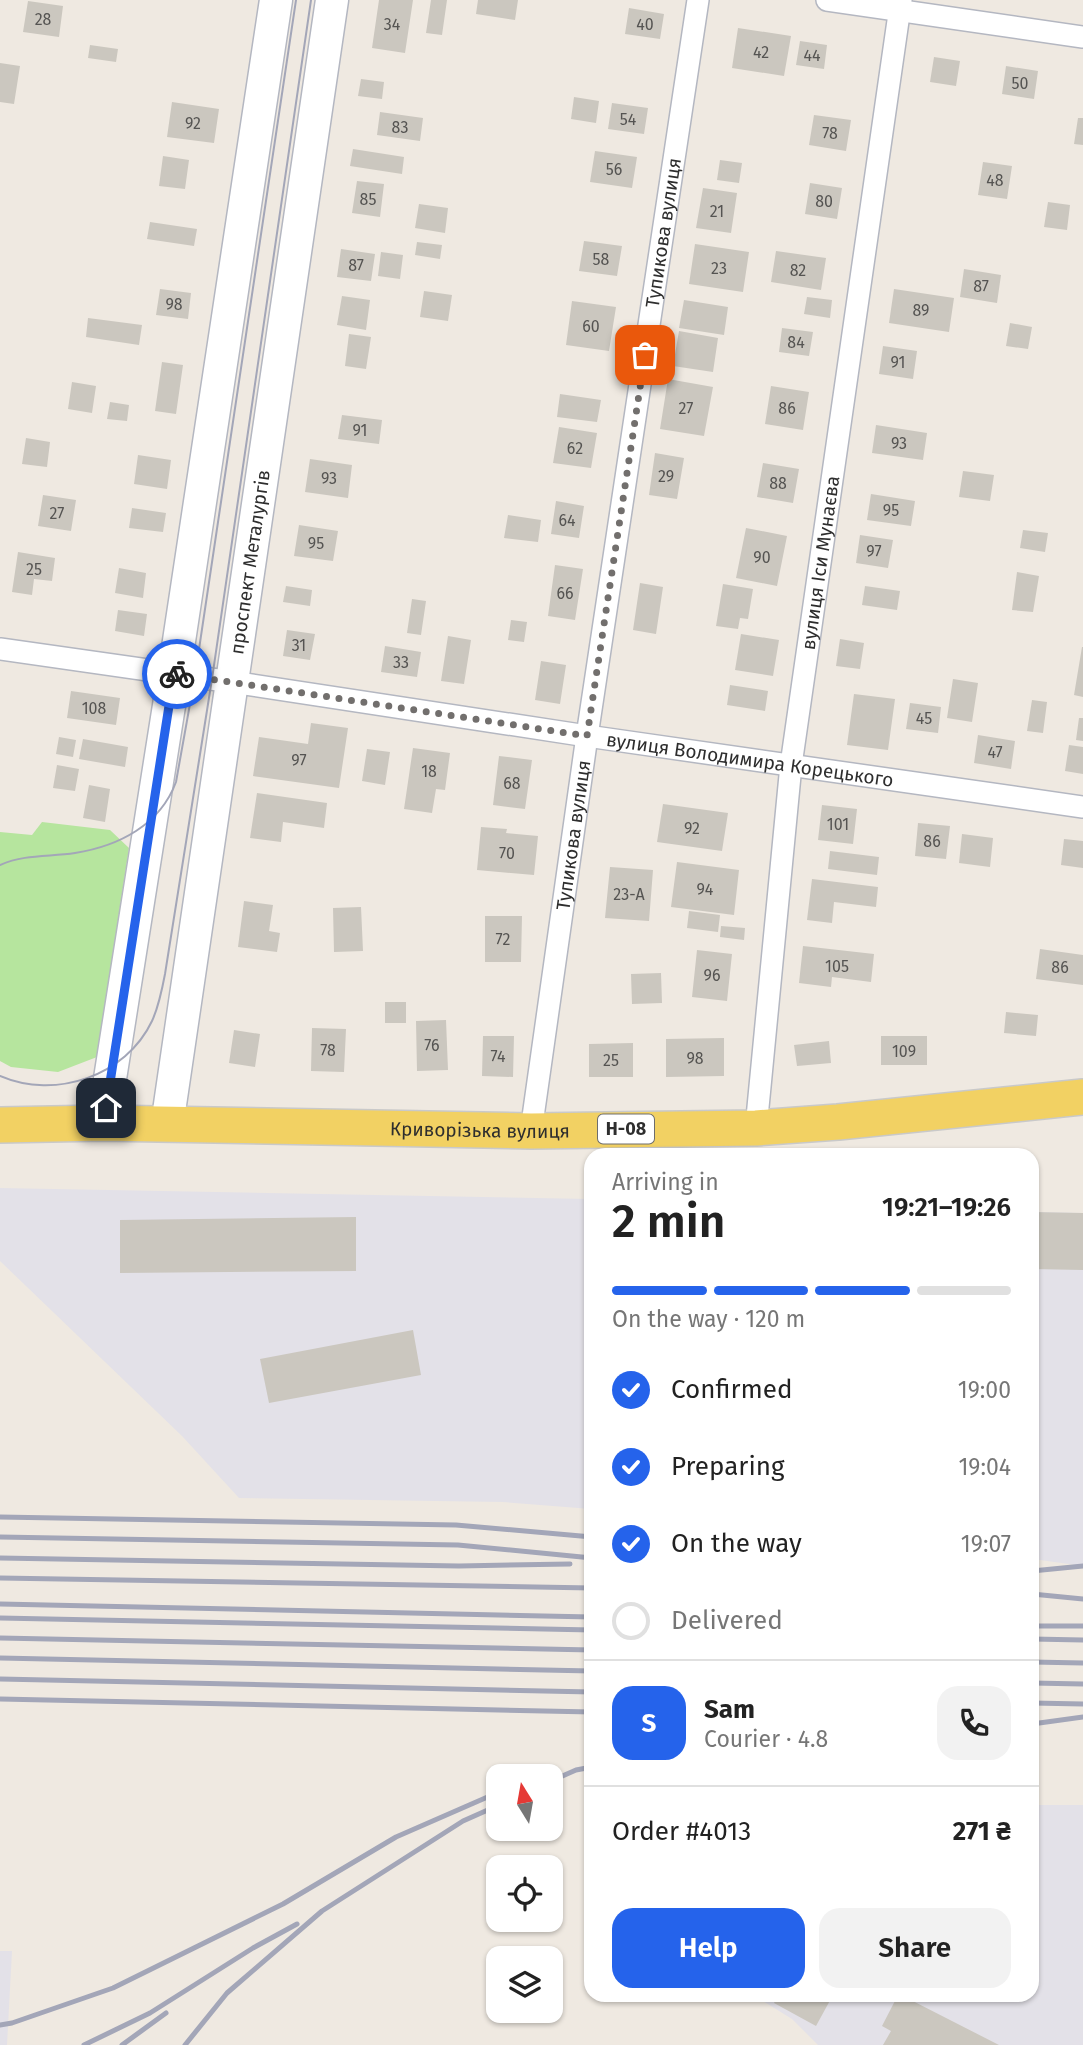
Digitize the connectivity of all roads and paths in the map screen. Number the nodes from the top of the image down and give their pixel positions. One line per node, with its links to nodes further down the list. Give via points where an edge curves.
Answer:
1 (276, 0): 8 (main road)
2 (332, 0): 9 (main road, проспект Металургів)
3 (698, 0): 10 (street, Тупикова вулиця)
4 (827, 0): 5 (street)
5 (900, 6): 6 (street); 11 (street, вулиця Іси Мунаєва)
6 (1083, 37)
7 (0, 649): 8 (street, вулиця Володимира Корецького)
8 (174, 674): 9 (street, вулиця Володимира Корецького); 14 (main road)
9 (232, 682): 10 (street, вулиця Володимира Корецького); 16 (main road, проспект Металургів)
10 (587, 736): 11 (street, вулиця Володимира Корецького); 18 (street, Тупикова вулиця)
11 (791, 765): 12 (street, вулиця Володимира Корецького); 17 (street, вулиця Іси Мунаєва)
12 (1083, 807)
13 (1083, 1097): 17 (main road, Криворізька вулиця / Н-08)
14 (103, 1123): 15 (main road, Криворізька вулиця / Н-08); 16 (main road, Криворізька вулиця / Н-08)
15 (0, 1125)
16 (167, 1125): 18 (main road, Криворізька вулиця / Н-08)
17 (756, 1128): 18 (main road, Криворізька вулиця / Н-08)
18 (531, 1130)

